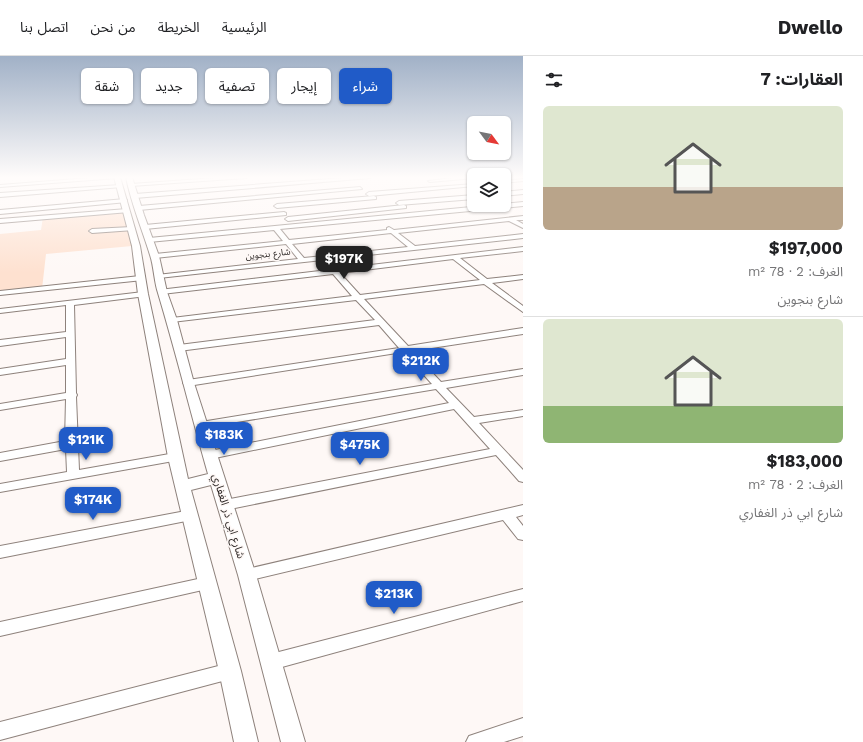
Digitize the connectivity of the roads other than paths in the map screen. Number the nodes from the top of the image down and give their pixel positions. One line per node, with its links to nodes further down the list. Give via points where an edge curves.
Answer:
1 (37, 209): 14 (street)
2 (79, 209): 24 (street)
3 (121, 209): 29 (street)
4 (133, 209): 43 (main road)
5 (135, 209): 36 (main road, شارع ابي ذر الغفاري)
6 (175, 209): 28 (street)
7 (205, 209): 15 (street)
8 (214, 209): 19 (street)
9 (280, 209): 19 (street)
10 (375, 209): 19 (street)
11 (408, 209): 17 (street)
12 (464, 210): 13 (street); 17 (street); 18 (street)
13 (467, 210)
14 (2, 212)
15 (164, 212)
16 (495, 212): 23 (street)
17 (416, 214): 20 (street)
18 (470, 214)
19 (286, 216): 26 (street)
20 (377, 218): 26 (street); 30 (street)
21 (477, 218): 25 (street)
22 (523, 218): 23 (street)
23 (509, 219): 25 (street); 27 (street)
24 (0, 221)
25 (483, 222): 30 (street)
26 (295, 226): 28 (street)
27 (523, 226)
28 (276, 228): 32 (street)
29 (92, 231)
30 (391, 231): 32 (street); 33 (street)
31 (523, 236): 33 (street, شارع بنجوين)
32 (288, 243): 36 (street); 38 (street)
33 (414, 248): 34 (street, شارع بنجوين)
34 (401, 249): 38 (street, شارع بنجوين); 39 (street)
35 (523, 249): 37 (street)
36 (155, 256): 41 (main road, شارع ابي ذر الغفاري)
37 (454, 257): 39 (street); 44 (street)
38 (302, 260): 41 (street, شارع بنجوين)
39 (417, 262): 40 (street)
40 (334, 272): 45 (street); 48 (street)
41 (159, 276): 45 (main road, شارع ابي ذر الغفاري)
42 (523, 277): 44 (street)
43 (140, 278): 46 (street); 47 (main road)
44 (486, 281): 48 (street); 51 (street)
45 (162, 292): 54 (main road, شارع ابي ذر الغفاري)
46 (0, 293)
47 (143, 294): 49 (street); 76 (main road)
48 (358, 297): 54 (street); 55 (street)
49 (70, 302): 53 (street); 57 (street)
50 (523, 302): 51 (street)
51 (514, 303): 52 (street)
52 (523, 310)
53 (0, 311)
54 (172, 320): 59 (main road, شارع ابي ذر الغفاري)
55 (381, 322): 59 (street); 60 (street)
56 (523, 331): 60 (street)
57 (71, 334): 58 (street); 61 (street)
58 (0, 343)
59 (179, 348): 64 (main road, شارع ابي ذر الغفاري)
60 (406, 350): 64 (street); 65 (street)
61 (71, 361): 62 (street); 66 (street)
62 (0, 372)
63 (523, 372): 65 (street)
64 (188, 383): 71 (main road, شارع ابي ذر الغفاري)
65 (439, 386): 67 (street); 71 (street)
66 (72, 394): 68 (street); 72 (street)
67 (457, 405): 70 (street); 74 (street)
68 (0, 407)
69 (523, 413): 70 (street)
70 (471, 421): 73 (street)
71 (201, 425): 74 (main road, شارع ابي ذر الغفاري)
72 (71, 444): 75 (street); 78 (street)
73 (499, 451): 77 (street); 82 (street)
74 (210, 455): 79 (main road, شارع ابي ذر الغفاري)
75 (0, 457)
76 (175, 457): 78 (street); 80 (main road)
77 (521, 473)
78 (73, 475): 81 (street)
79 (217, 478): 80 (main road); 82 (main road, شارع ابي ذر الغفاري)
80 (183, 486): 85 (main road)
81 (0, 488)
82 (225, 505): 88 (main road, شارع ابي ذر الغفاري)
83 (523, 510): 84 (street)
84 (506, 514): 86 (street); 88 (street)
85 (191, 515): 87 (street); 89 (main road)
86 (523, 535)
87 (0, 552)
88 (247, 575): 92 (main road, شارع ابي ذر الغفاري)
89 (207, 583): 91 (street); 93 (main road)
90 (523, 595): 92 (street)
91 (0, 629)
92 (271, 662): 97 (main road, شارع ابي ذر الغفاري)
93 (230, 671): 95 (street); 96 (main road)
94 (523, 727): 98 (street)
95 (0, 731)
96 (246, 742)
97 (293, 742)
98 (474, 742)

